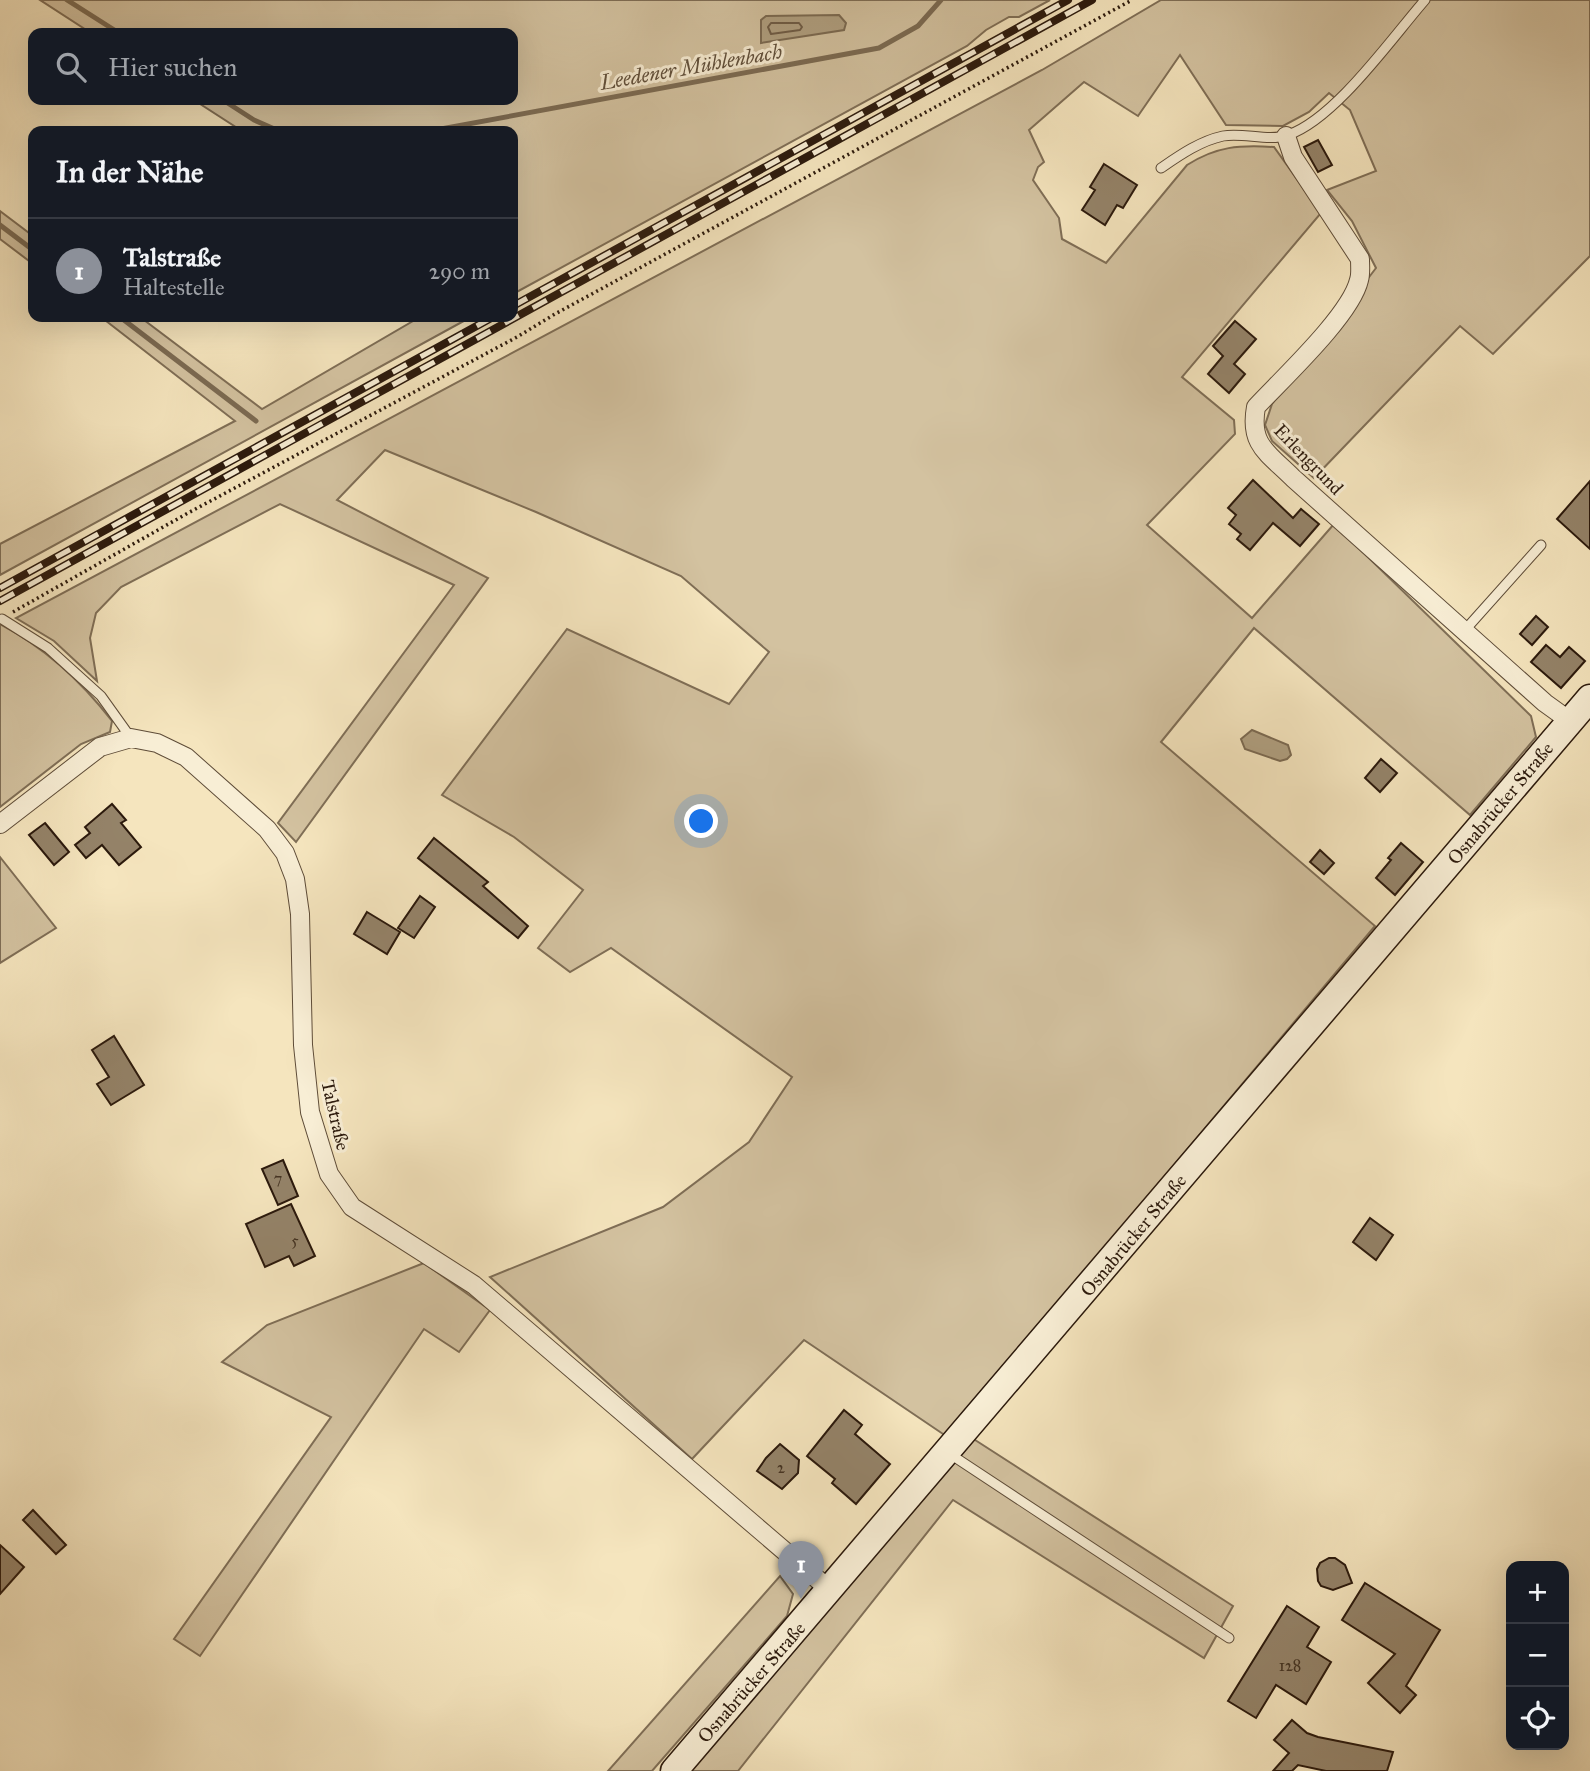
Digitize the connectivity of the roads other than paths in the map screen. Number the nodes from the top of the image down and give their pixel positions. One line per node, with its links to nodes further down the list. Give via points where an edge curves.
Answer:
1 (1425, 0): 2 (lane, via 1342,97 1318,120)
2 (1286, 136): 3 (lane, via 1224,136 1189,149); 6 (street, Erlengrund, via 1293,157 1360,258 1360,278 1336,321 1256,407 1253,426 1259,444)
3 (1161, 167)
4 (1541, 545): 6 (lane)
5 (2, 619): 9 (lane, via 48,649 101,696)
6 (1465, 630): 8 (street, Erlengrund)
7 (1590, 698): 8 (main road, Osnabrücker Straße)
8 (1570, 722): 11 (main road, Osnabrücker Straße)
9 (131, 738): 10 (street, via 100,747); 12 (street, Talstraße, via 157,743 186,757 267,829 285,853 295,879 300,914 303,1045 310,1112 329,1174 352,1207 474,1285)
10 (0, 824)
11 (948, 1452): 12 (main road, Osnabrücker Straße); 13 (lane)
12 (830, 1590): 14 (main road, Osnabrücker Straße)
13 (1229, 1638)
14 (674, 1771)

